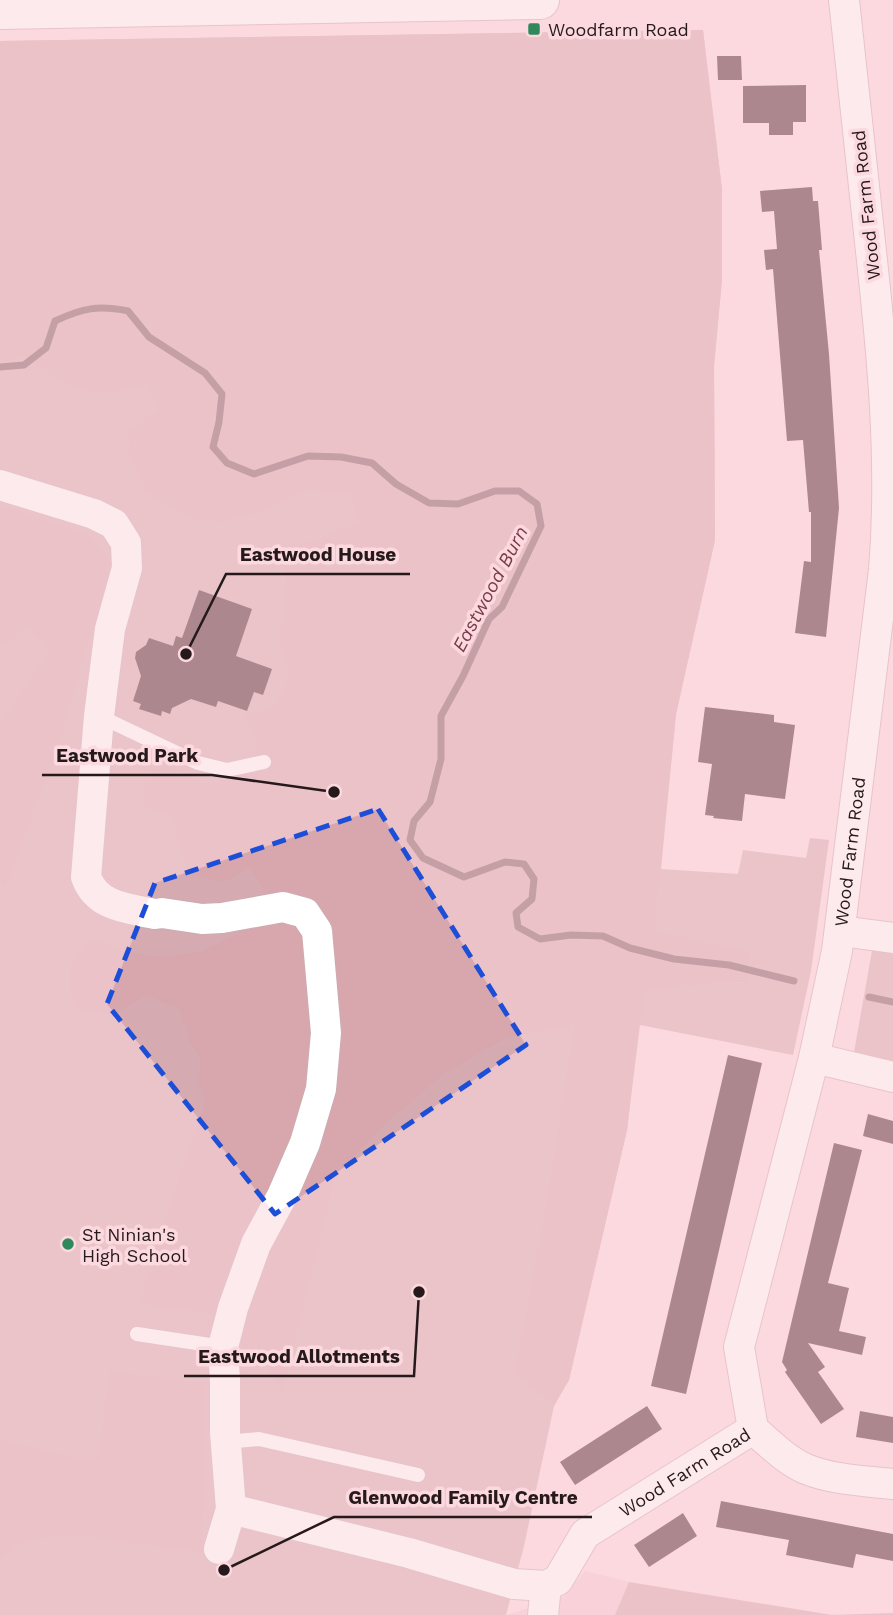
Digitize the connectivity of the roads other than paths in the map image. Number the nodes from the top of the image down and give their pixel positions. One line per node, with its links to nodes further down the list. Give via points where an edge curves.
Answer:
1 (540, 0): 3 (main road)
2 (844, 0): 4 (street, Wood Farm Road)
3 (0, 10)
4 (886, 329): 8 (street, Wood Farm Road, via 889,514)
5 (0, 485): 6 (street, via 94,514 114,524 126,543 127,568 110,629)
6 (99, 716): 7 (lane, via 198,763 226,770); 13 (street, via 86,877 97,897 155,914 201,919 283,907 305,913 317,931 326,1033 321,1088 305,1143 256,1244)
7 (264, 762)
8 (841, 931): 9 (street); 10 (street, Wood Farm Road)
9 (893, 938)
10 (814, 1058): 11 (street); 14 (street, Wood Farm Road, via 739,1347)
11 (893, 1077)
12 (137, 1334): 13 (lane)
13 (223, 1347): 15 (street)
14 (753, 1429): 17 (street, via 806,1469); 20 (street, Wood Farm Road, via 585,1534)
15 (226, 1441): 16 (lane, via 259,1439); 18 (street)
16 (418, 1475)
17 (893, 1484)
18 (230, 1509): 19 (street); 20 (street, Wood Farm Road, via 409,1553 514,1584)
19 (219, 1549)
20 (545, 1600)

